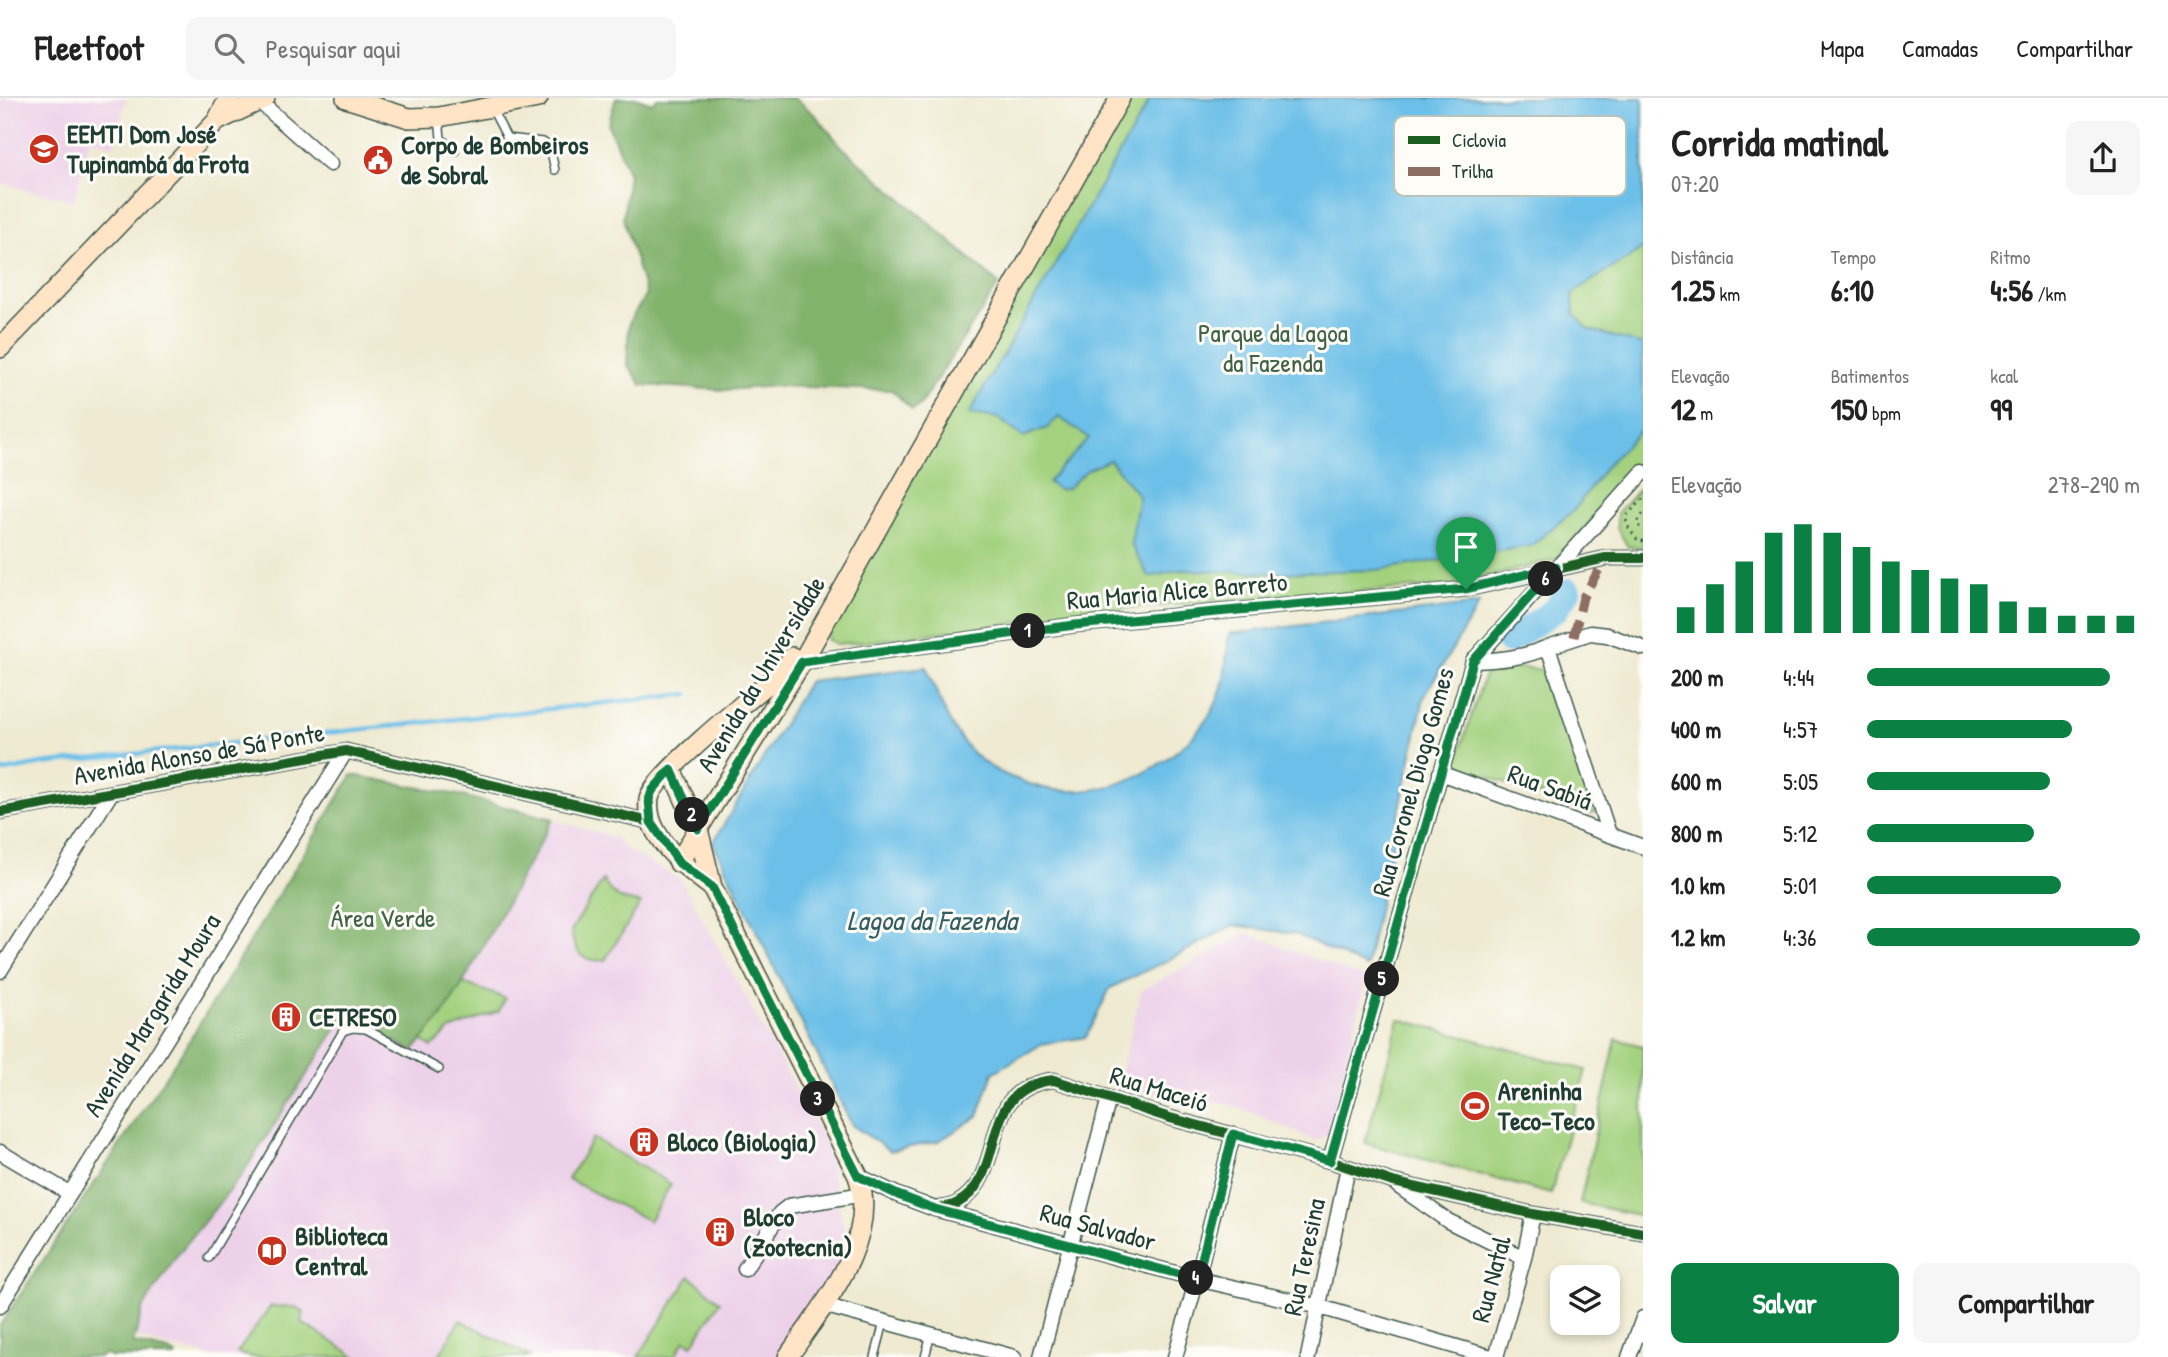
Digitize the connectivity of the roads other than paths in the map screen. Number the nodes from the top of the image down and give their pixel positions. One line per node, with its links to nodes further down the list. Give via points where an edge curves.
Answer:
1 (229, 98): 9 (main road)
2 (346, 98): 8 (main road, via 409,118)
3 (538, 98): 7 (main road)
4 (1108, 98): 22 (main road, Avenida da Universidade, via 786,668)
5 (1121, 98): 20 (main road, Avenida da Universidade)
6 (259, 99): 9 (main road); 11 (street)
7 (492, 109): 8 (main road); 12 (lane, via 507,138 550,147)
8 (439, 117): 10 (lane, via 442,138)
9 (217, 121): 13 (main road)
10 (455, 152)
11 (330, 164)
12 (555, 170)
13 (0, 348)
14 (1643, 472): 16 (street, Rua Coronel Diogo Gomes)
15 (1643, 558): 16 (street, Rua Maria Alice Barreto, via 1606,558)
16 (1556, 567): 19 (street, Rua Coronel Diogo Gomes); 20 (street, Rua Maria Alice Barreto, via 1466,589 1075,625)
17 (1548, 647): 18 (street, via 1590,633); 19 (street, via 1511,659); 28 (street)
18 (1643, 648)
19 (1473, 661): 23 (street, Rua Coronel Diogo Gomes)
20 (802, 662): 27 (main road, Avenida da Universidade)
21 (346, 751): 24 (street, Avenida Alonso de Sá Ponte); 26 (street, Avenida Alonso de Sá Ponte); 41 (street, Avenida Margarida Moura)
22 (671, 769): 26 (main road, Avenida da Universidade, via 652,791); 27 (main road)
23 (1440, 773): 28 (street, Rua Sabiá); 37 (street, Rua Coronel Diogo Gomes)
24 (111, 793): 25 (street, Avenida Alonso de Sá Ponte); 32 (street)
25 (0, 812)
26 (651, 822): 30 (main road)
27 (698, 829): 30 (main road, Avenida da Universidade); 31 (main road)
28 (1609, 834): 29 (street, Rua Sabiá)
29 (1643, 847)
30 (679, 863): 31 (main road)
31 (712, 887): 40 (main road)
32 (0, 971)
33 (439, 1069): 46 (lane, via 366,1029 343,1031)
34 (1110, 1098): 35 (street, Rua Maceió); 42 (street, Rua Maceió, via 1054,1080 1023,1087 1005,1108 980,1179 970,1194 955,1205); 45 (street)
35 (1233, 1134): 37 (street, Rua Maceió); 49 (street)
36 (0, 1152): 41 (street)
37 (1330, 1161): 38 (street, Rua Maceió)
38 (1348, 1167): 39 (street, Rua Maceió); 52 (street, Rua Teresina)
39 (1392, 1182): 43 (street, Rua Maceió); 47 (street, Rua Maceió, via 1448,1221)
40 (861, 1185): 42 (street, Rua Salvador); 48 (street, via 789,1206); 50 (main road, via 864,1210 853,1248)
41 (69, 1193): 51 (street, Avenida Margarida Moura)
42 (935, 1209): 45 (street, Rua Salvador)
43 (1533, 1214): 44 (street, Rua Maceió); 47 (street, Rua Natal)
44 (1643, 1233)
45 (1072, 1245): 49 (street, Rua Salvador); 61 (street)
46 (209, 1258)
47 (1524, 1258): 64 (street, Rua Natal)
48 (745, 1269)
49 (1197, 1279): 52 (street, Rua Salvador); 62 (street)
50 (823, 1305): 54 (street); 57 (main road)
51 (0, 1306)
52 (1320, 1307): 63 (street, Rua Teresina); 64 (street, Rua Salvador)
53 (1643, 1318): 65 (street)
54 (884, 1322): 55 (street); 58 (lane)
55 (931, 1334): 56 (street); 59 (lane)
56 (980, 1353): 60 (street)
57 (788, 1357)
58 (875, 1357)
59 (925, 1357)
60 (1014, 1357)
61 (1041, 1357)
62 (1175, 1357)
63 (1308, 1357)
64 (1493, 1357)
65 (1629, 1357)

